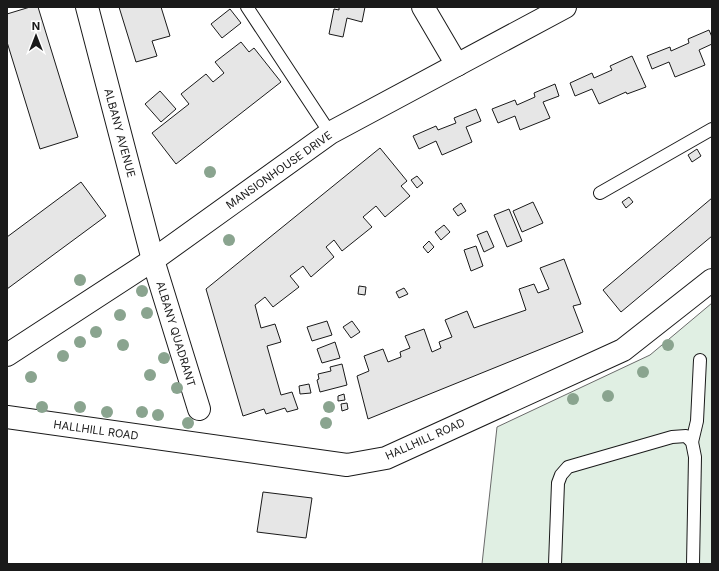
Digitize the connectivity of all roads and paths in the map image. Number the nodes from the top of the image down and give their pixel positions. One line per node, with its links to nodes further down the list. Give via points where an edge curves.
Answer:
1 (87, 7): 9 (street, ALBANY AVENUE)
2 (247, 7): 7 (lane)
3 (423, 7): 5 (street)
4 (565, 7): 5 (street, MANSIONHOUSE DRIVE)
5 (457, 65): 7 (street, MANSIONHOUSE DRIVE)
6 (712, 129): 8 (lane)
7 (330, 133): 9 (street, MANSIONHOUSE DRIVE)
8 (600, 192)
9 (153, 260): 11 (street, MANSIONHOUSE DRIVE); 13 (street, ALBANY QUADRANT)
10 (712, 280): 14 (street, HALLHILL ROAD, via 623,350 386,458 347,465)
11 (7, 355)
12 (700, 360): 15 (lane, via 697,421)
13 (199, 409)
14 (7, 418)
15 (692, 442): 16 (lane, via 686,436 672,437 568,467 558,483); 17 (lane, via 695,456)
16 (555, 564)
17 (694, 564)

